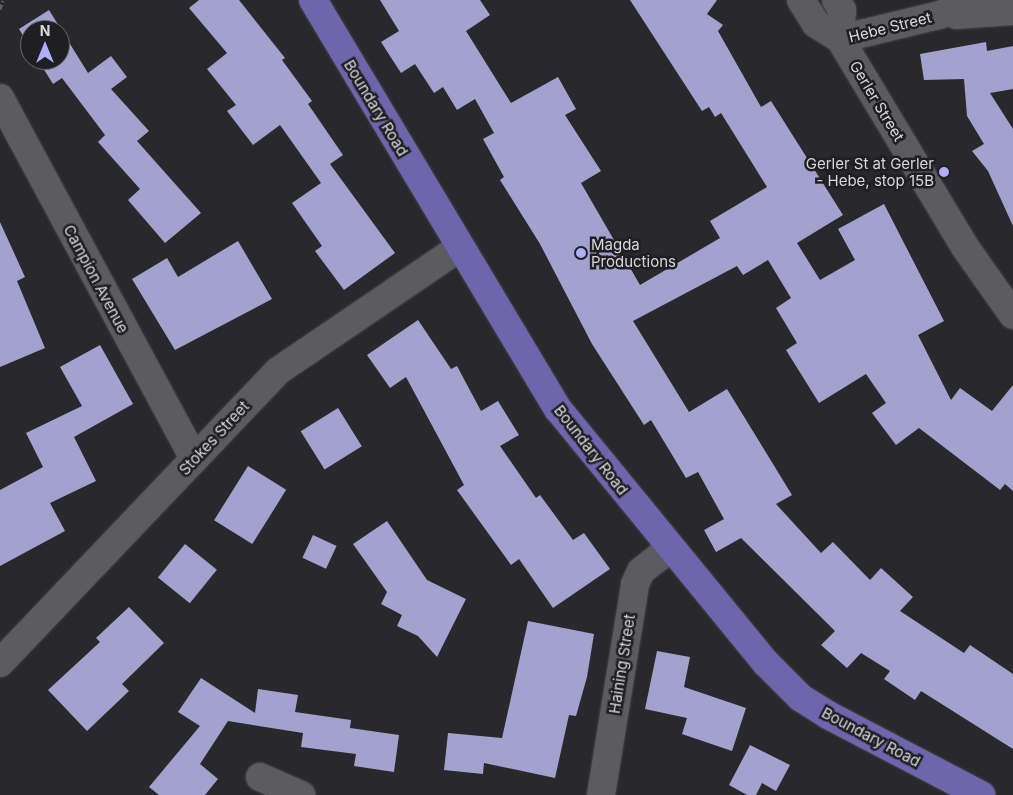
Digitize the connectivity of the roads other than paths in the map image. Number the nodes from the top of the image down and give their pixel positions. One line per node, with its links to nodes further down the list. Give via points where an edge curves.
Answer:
1 (313, 0): 9 (main road, Boundary Road)
2 (801, 0): 7 (street, Gerler Street, via 816,24)
3 (836, 0): 7 (street, via 842,10)
4 (979, 0): 6 (street, Hebe Street)
5 (1013, 11): 6 (street, Hebe Street)
6 (939, 15): 7 (street, Hebe Street)
7 (840, 39): 10 (street, Gerler Street, via 965,247)
8 (0, 98): 12 (street, Campion Avenue)
9 (459, 248): 12 (street, Stokes Street, via 290,361); 13 (main road, Boundary Road, via 558,410)
10 (1005, 293): 11 (street, Gerler Street)
11 (1013, 315)
12 (194, 459): 14 (street, Stokes Street)
13 (670, 548): 17 (street, Haining Street, via 641,572 635,584); 18 (main road, Boundary Road, via 780,680 801,698)
14 (0, 663)
15 (260, 777): 16 (street)
16 (301, 795)
17 (602, 795)
18 (981, 795)

